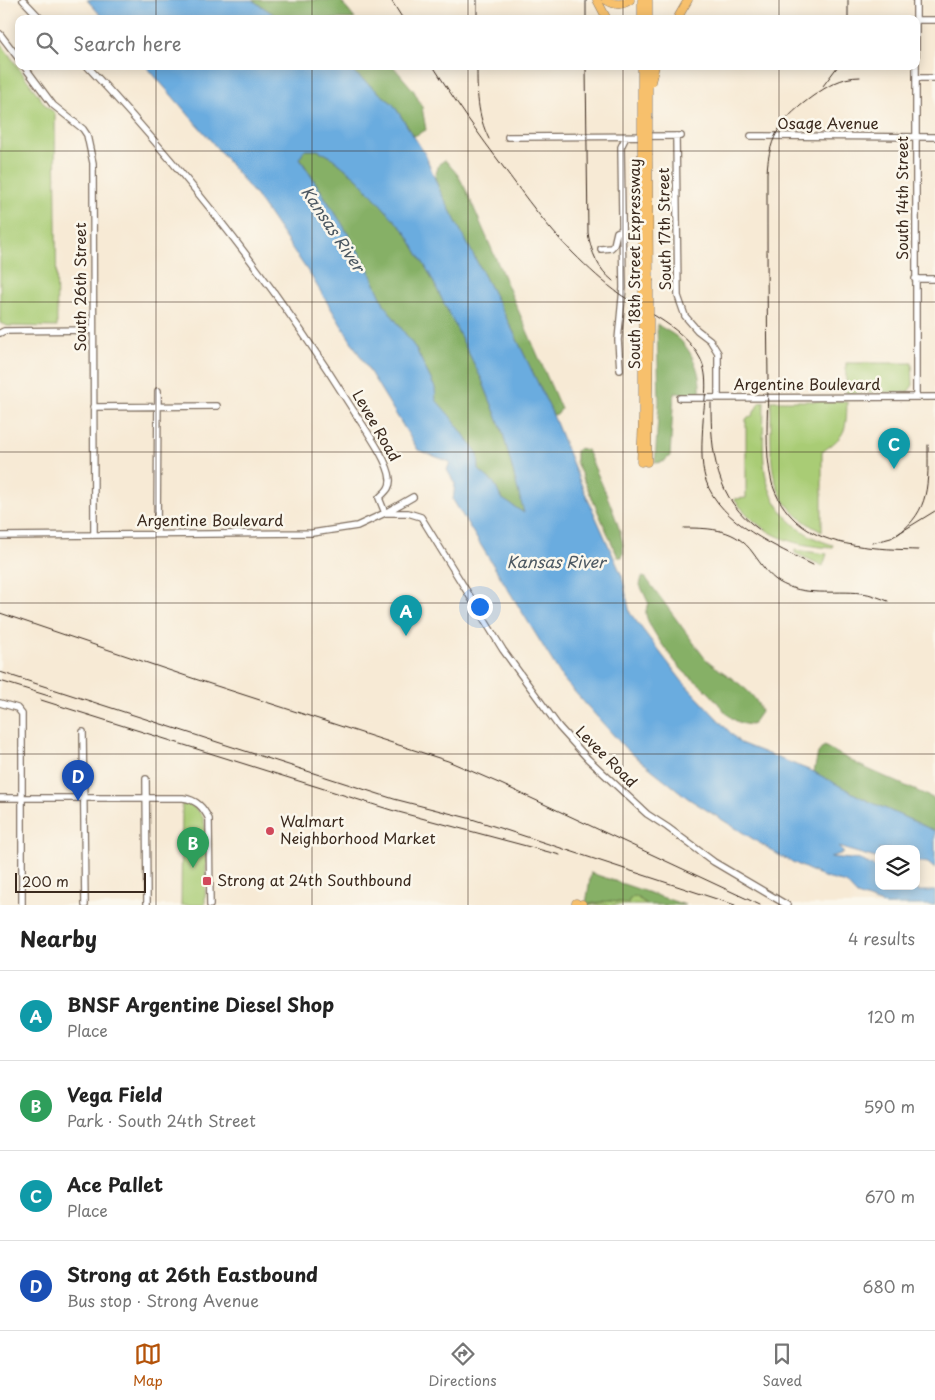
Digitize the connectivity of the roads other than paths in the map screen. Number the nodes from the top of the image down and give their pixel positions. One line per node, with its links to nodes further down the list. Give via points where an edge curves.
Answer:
1 (23, 0): 9 (street)
2 (597, 0): 10 (highway)
3 (606, 0): 4 (highway, via 619,4)
4 (630, 0)
5 (642, 0): 11 (highway)
6 (648, 0): 12 (highway)
7 (688, 0): 13 (highway)
8 (916, 0): 14 (street, South 14th Street)
9 (37, 15)
10 (605, 15)
11 (642, 15)
12 (648, 15)
13 (679, 15)
14 (916, 15)
15 (920, 20): 16 (street)
16 (935, 20)
17 (0, 34): 18 (street)
18 (15, 54)
19 (27, 70): 40 (street, South 26th Street, via 53,105 87,135 93,163)
20 (92, 70): 53 (street, Levee Road, via 152,137 236,240 322,361 387,468 389,488 380,498)
21 (637, 70): 28 (highway)
22 (642, 70): 28 (highway, South 18th Street Expressway)
23 (648, 70): 29 (highway, South 18th Street Expressway)
24 (654, 70): 29 (highway)
25 (916, 70): 26 (street, South 14th Street)
26 (916, 78): 27 (street); 34 (street, South 14th Street)
27 (935, 78)
28 (642, 86): 30 (highway, South 18th Street Expressway)
29 (649, 94): 30 (highway, South 18th Street Expressway)
30 (645, 117): 51 (highway, South 18th Street Expressway, bridge)
31 (751, 136): 34 (street, Osage Avenue)
32 (508, 137): 33 (street)
33 (626, 137): 36 (street, via 621,147); 47 (street, South 17th Street, via 679,136 678,296 686,316 718,353)
34 (916, 137): 35 (street, Osage Avenue); 38 (street, South 14th Street)
35 (935, 137)
36 (622, 230): 37 (street, via 617,232 611,248); 42 (street)
37 (601, 249)
38 (915, 279): 39 (street); 44 (street, South 14th Street)
39 (935, 279)
40 (93, 330): 41 (street); 49 (street, South 26th Street)
41 (0, 333)
42 (620, 370)
43 (158, 391): 48 (street)
44 (916, 397): 45 (street, Argentine Boulevard); 47 (street, Argentine Boulevard)
45 (935, 397)
46 (680, 398): 47 (street, Argentine Boulevard)
47 (718, 398)
48 (158, 405): 49 (street); 50 (street); 55 (street)
49 (93, 406): 54 (street, South 26th Street)
50 (217, 406)
51 (644, 462)
52 (413, 497): 53 (street, Argentine Boulevard)
53 (385, 513): 55 (street, Argentine Boulevard, via 357,526 312,533); 68 (street, Levee Road, via 408,513 421,517 508,658 559,727 599,771 647,814 714,862)
54 (94, 534): 55 (street, Argentine Boulevard); 56 (street, Argentine Boulevard)
55 (157, 534)
56 (0, 536)
57 (0, 703): 61 (street, via 17,708 22,714)
58 (83, 732): 62 (street)
59 (146, 779): 63 (street)
60 (0, 798): 61 (street)
61 (22, 798): 62 (street); 64 (street)
62 (84, 798): 63 (street); 65 (street)
63 (146, 798): 66 (street); 67 (street, via 183,798 198,803 210,819)
64 (22, 905)
65 (85, 905)
66 (147, 905)
67 (210, 905)
68 (787, 905)

